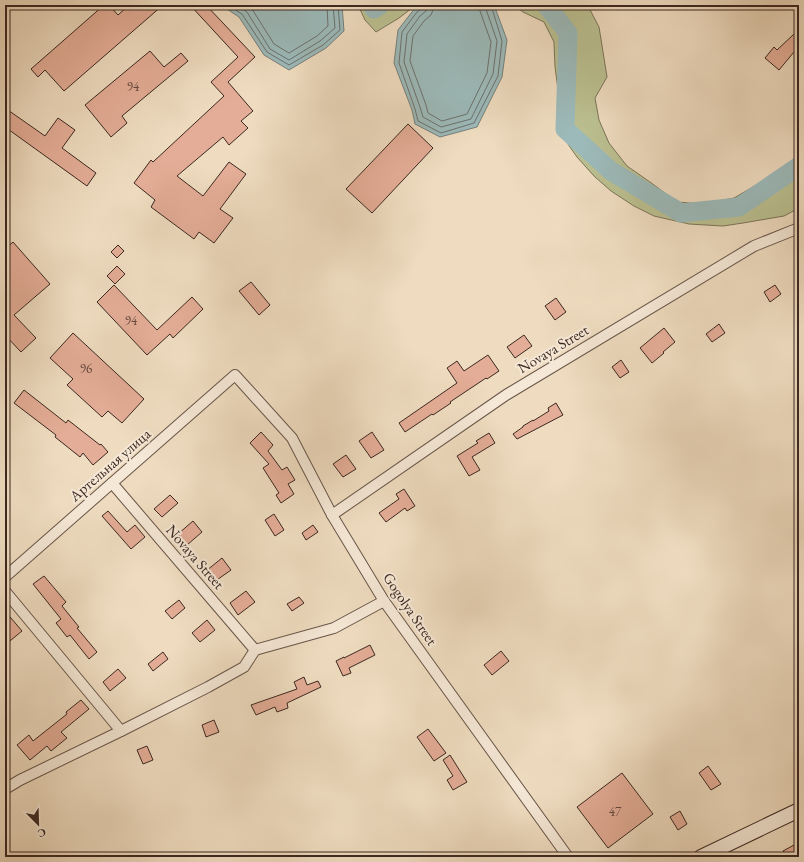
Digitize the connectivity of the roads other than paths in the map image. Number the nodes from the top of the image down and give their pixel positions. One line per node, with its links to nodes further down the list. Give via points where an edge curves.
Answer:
1 (799, 228): 4 (street, Novaya Street, via 754,246 506,395)
2 (235, 375): 3 (street, Артельная улица); 4 (street, Gogolya Street, via 292,438)
3 (112, 483): 5 (street, Артельная улица); 8 (street, Novaya Street)
4 (332, 515): 7 (street, Gogolya Street)
5 (5, 577)
6 (5, 591): 9 (street)
7 (384, 601): 8 (street, via 334,628); 12 (street, Gogolya Street)
8 (255, 650): 9 (street, via 244,668)
9 (120, 731): 10 (street)
10 (5, 789)
11 (799, 810): 13 (street)
12 (568, 857)
13 (701, 857)

